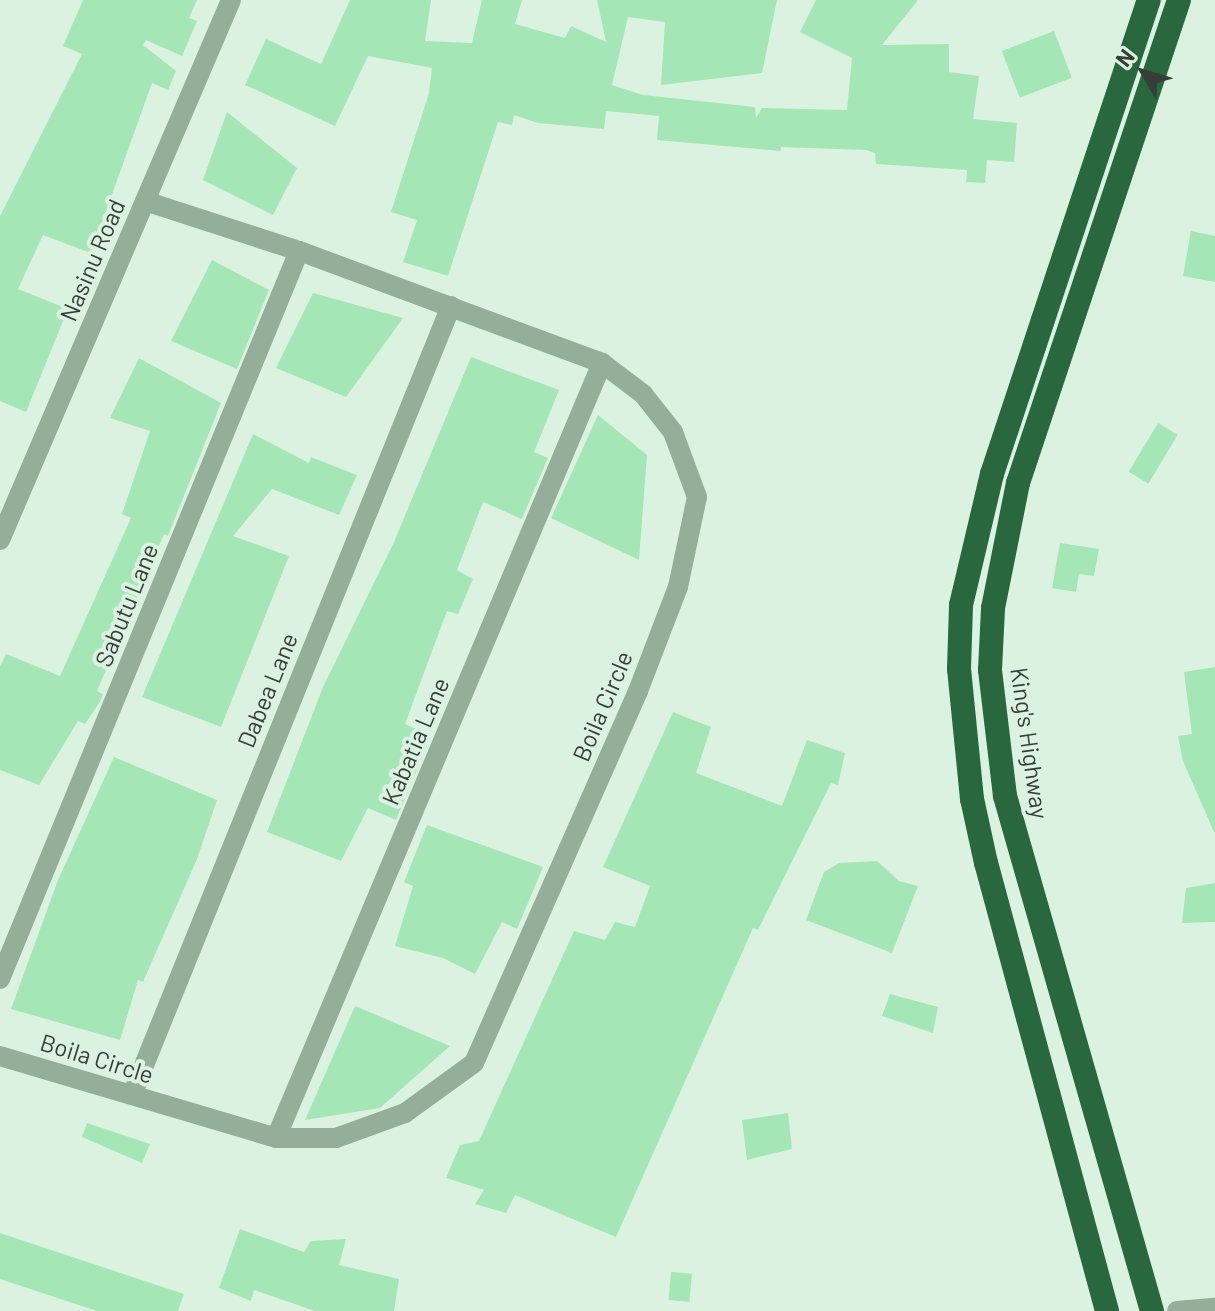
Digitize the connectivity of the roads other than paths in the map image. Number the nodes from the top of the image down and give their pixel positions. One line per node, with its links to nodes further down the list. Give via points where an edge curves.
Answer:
1 (231, 0): 4 (street, Nasinu Road)
2 (1149, 0): 14 (highway, via 992,474 961,605 963,738 983,850)
3 (1179, 0): 15 (highway, King's Highway, via 1018,483 993,608 990,670 1005,796)
4 (145, 201): 5 (street, Boila Circle); 8 (street, Nasinu Road)
5 (299, 251): 6 (street, Boila Circle); 9 (street, Sabutu Lane)
6 (451, 306): 7 (street, Boila Circle); 11 (street, Dabea Lane)
7 (602, 363): 12 (street, Kabatia Lane); 12 (street, Boila Circle, via 643,394 673,432 697,497 678,587 638,691 474,1063 405,1113 336,1138)
8 (0, 540)
9 (0, 979)
10 (0, 1056): 11 (street, Boila Circle)
11 (132, 1095): 12 (street, Boila Circle)
12 (276, 1138)
13 (1215, 1308): 16 (street)
14 (1107, 1311)
15 (1152, 1311)
16 (1177, 1311)

